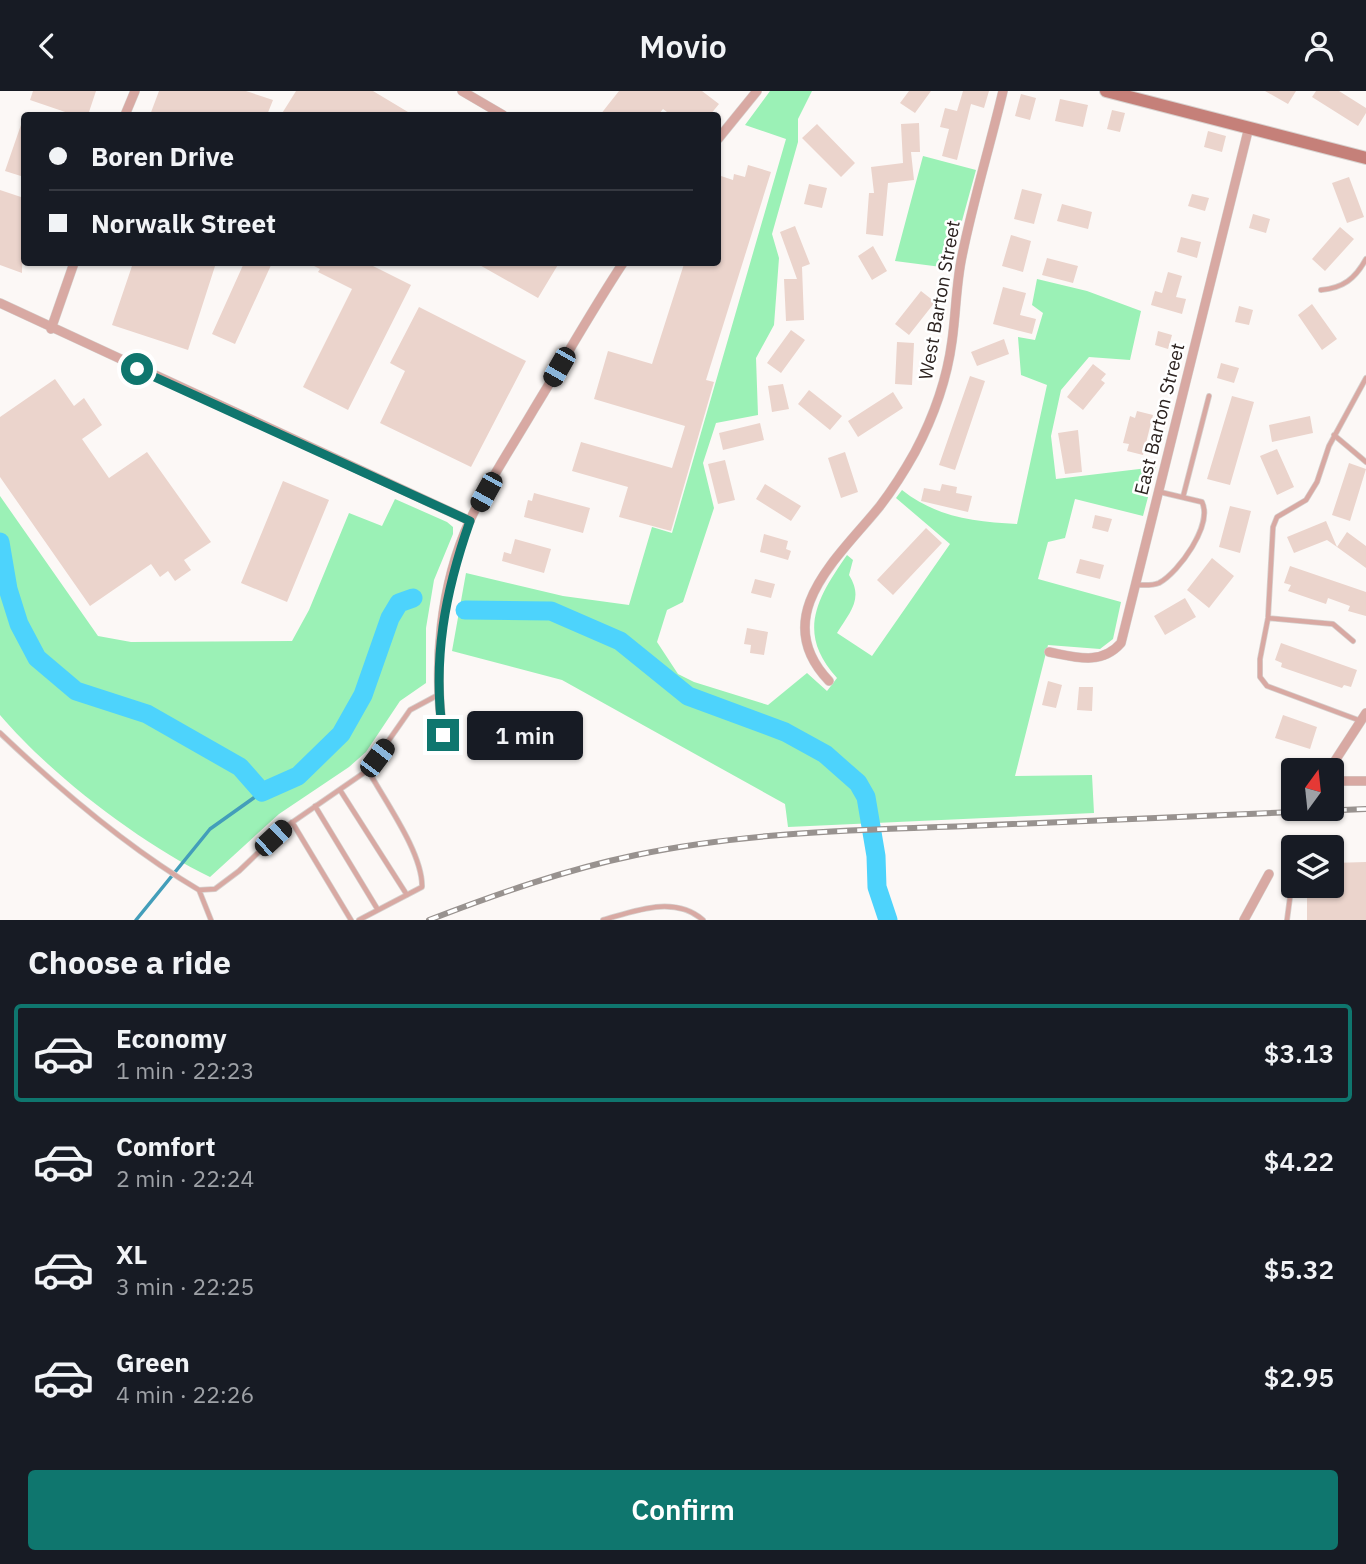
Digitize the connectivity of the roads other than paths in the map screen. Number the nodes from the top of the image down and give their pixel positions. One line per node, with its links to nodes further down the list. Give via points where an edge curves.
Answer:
1 (135, 91): 6 (street)
2 (462, 91): 7 (street)
3 (757, 91): 9 (street)
4 (1003, 91): 28 (street, West Barton Street, via 963,251 951,344 936,404 891,492 816,584 808,603 806,647)
5 (1106, 91): 8 (street)
6 (126, 112)
7 (498, 112)
8 (1249, 127): 10 (street); 21 (street, East Barton Street)
9 (721, 135)
10 (1366, 158)
11 (1366, 259): 14 (lane, via 1343,285)
12 (73, 266): 16 (street)
13 (621, 266): 23 (street)
14 (1321, 290)
15 (0, 303): 16 (street)
16 (51, 329): 23 (street)
17 (1366, 378): 19 (lane)
18 (1209, 396): 22 (lane)
19 (1335, 435): 20 (lane); 25 (lane, via 1306,500 1278,517 1273,527)
20 (1366, 462)
21 (1159, 492): 22 (lane); 24 (street, East Barton Street)
22 (1183, 496): 24 (lane, via 1204,507 1194,543 1158,583)
23 (470, 521): 29 (street, via 444,605)
24 (1136, 585): 27 (street, East Barton Street, via 1125,632 1115,650 1096,658)
25 (1268, 618): 26 (lane, via 1333,624); 30 (lane, via 1260,659 1260,677 1268,686)
26 (1353, 642)
27 (1049, 652)
28 (829, 681)
29 (439, 695): 32 (street); 34 (lane, via 410,710)
30 (1363, 717): 33 (street)
31 (0, 733): 41 (lane, via 115,830)
32 (443, 735)
33 (1337, 758)
34 (368, 770): 37 (lane); 42 (lane, via 422,875 422,887)
35 (1344, 781): 36 (street)
36 (1366, 781)
37 (340, 790): 38 (lane); 42 (lane)
38 (315, 806): 39 (lane); 44 (lane)
39 (292, 822): 41 (lane, via 239,871 215,888); 46 (lane)
40 (1269, 874): 50 (street)
41 (199, 890): 45 (lane)
42 (407, 895): 44 (lane)
43 (1290, 898): 51 (lane)
44 (378, 910): 47 (lane)
45 (211, 920)
46 (351, 920)
47 (359, 920)
48 (603, 920): 49 (lane, via 663,906 691,911)
49 (703, 920)
50 (1244, 920)
51 (1287, 920)

